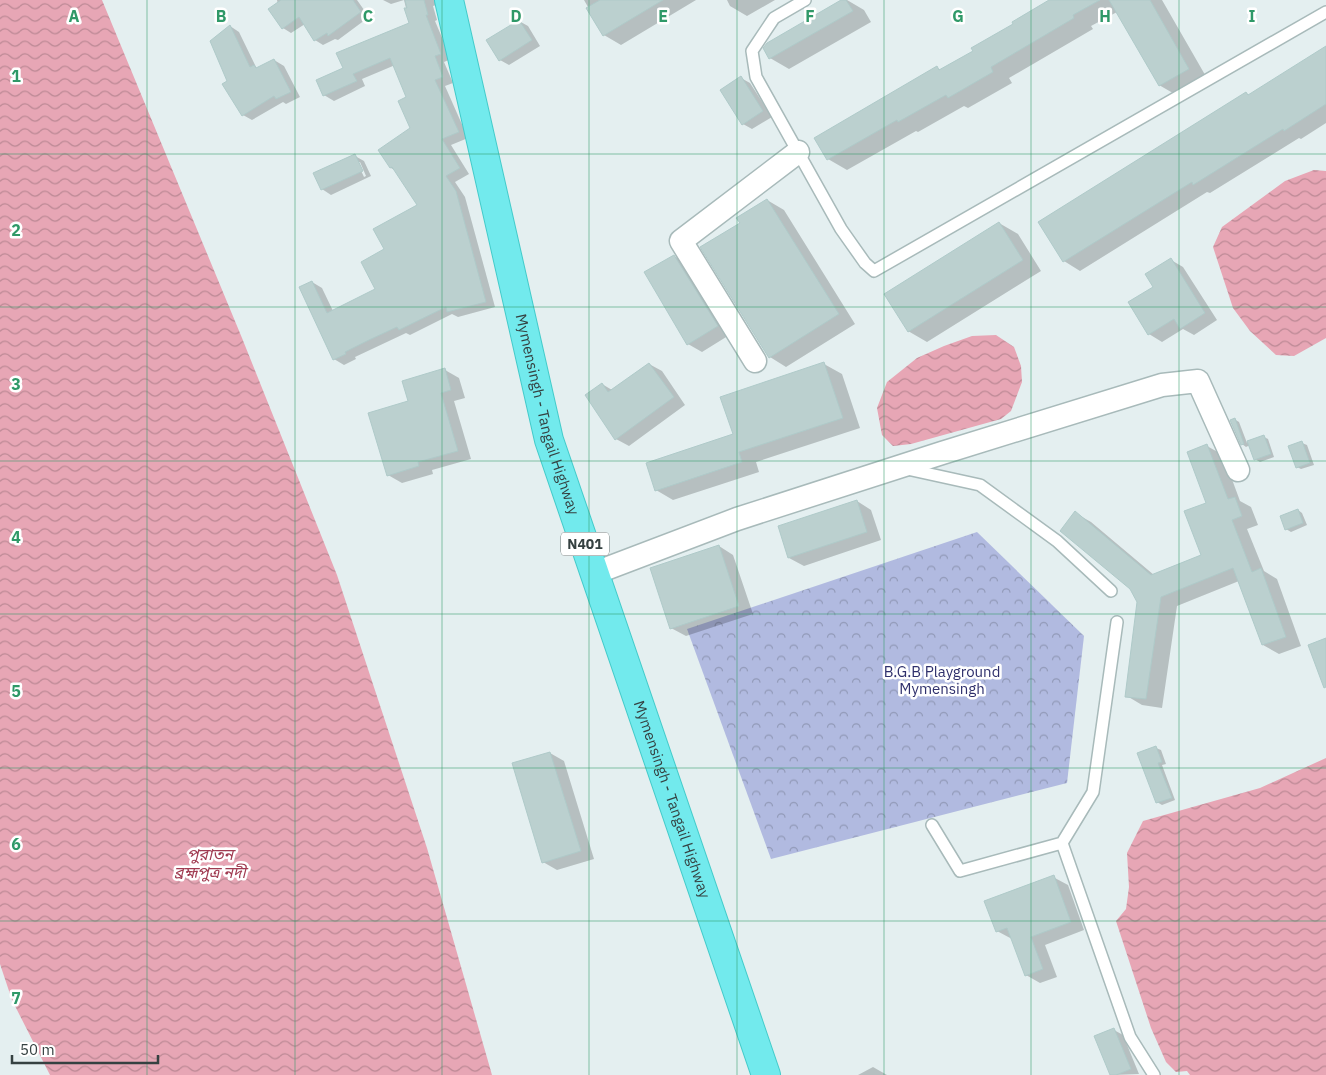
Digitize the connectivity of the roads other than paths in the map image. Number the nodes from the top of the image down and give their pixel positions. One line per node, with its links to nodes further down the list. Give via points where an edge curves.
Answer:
1 (805, 0): 4 (lane, via 774,18 752,51 756,77)
2 (456, 3): 8 (highway, Mymensingh - Tangail Highway / N401, via 549,440)
3 (1326, 12): 4 (lane, via 874,271 841,229)
4 (798, 152): 5 (street, via 681,241)
5 (755, 361)
6 (898, 467): 7 (street, via 1162,385 1198,381); 8 (street, via 737,519); 9 (lane, via 980,485 1057,541)
7 (1238, 470)
8 (595, 574): 13 (highway, Mymensingh - Tangail Highway / N401)
9 (1111, 591)
10 (1117, 622): 12 (lane, via 1093,792)
11 (932, 825): 12 (lane, via 960,871)
12 (1062, 843): 14 (lane, via 1130,1038)
13 (766, 1075)
14 (1154, 1075)

